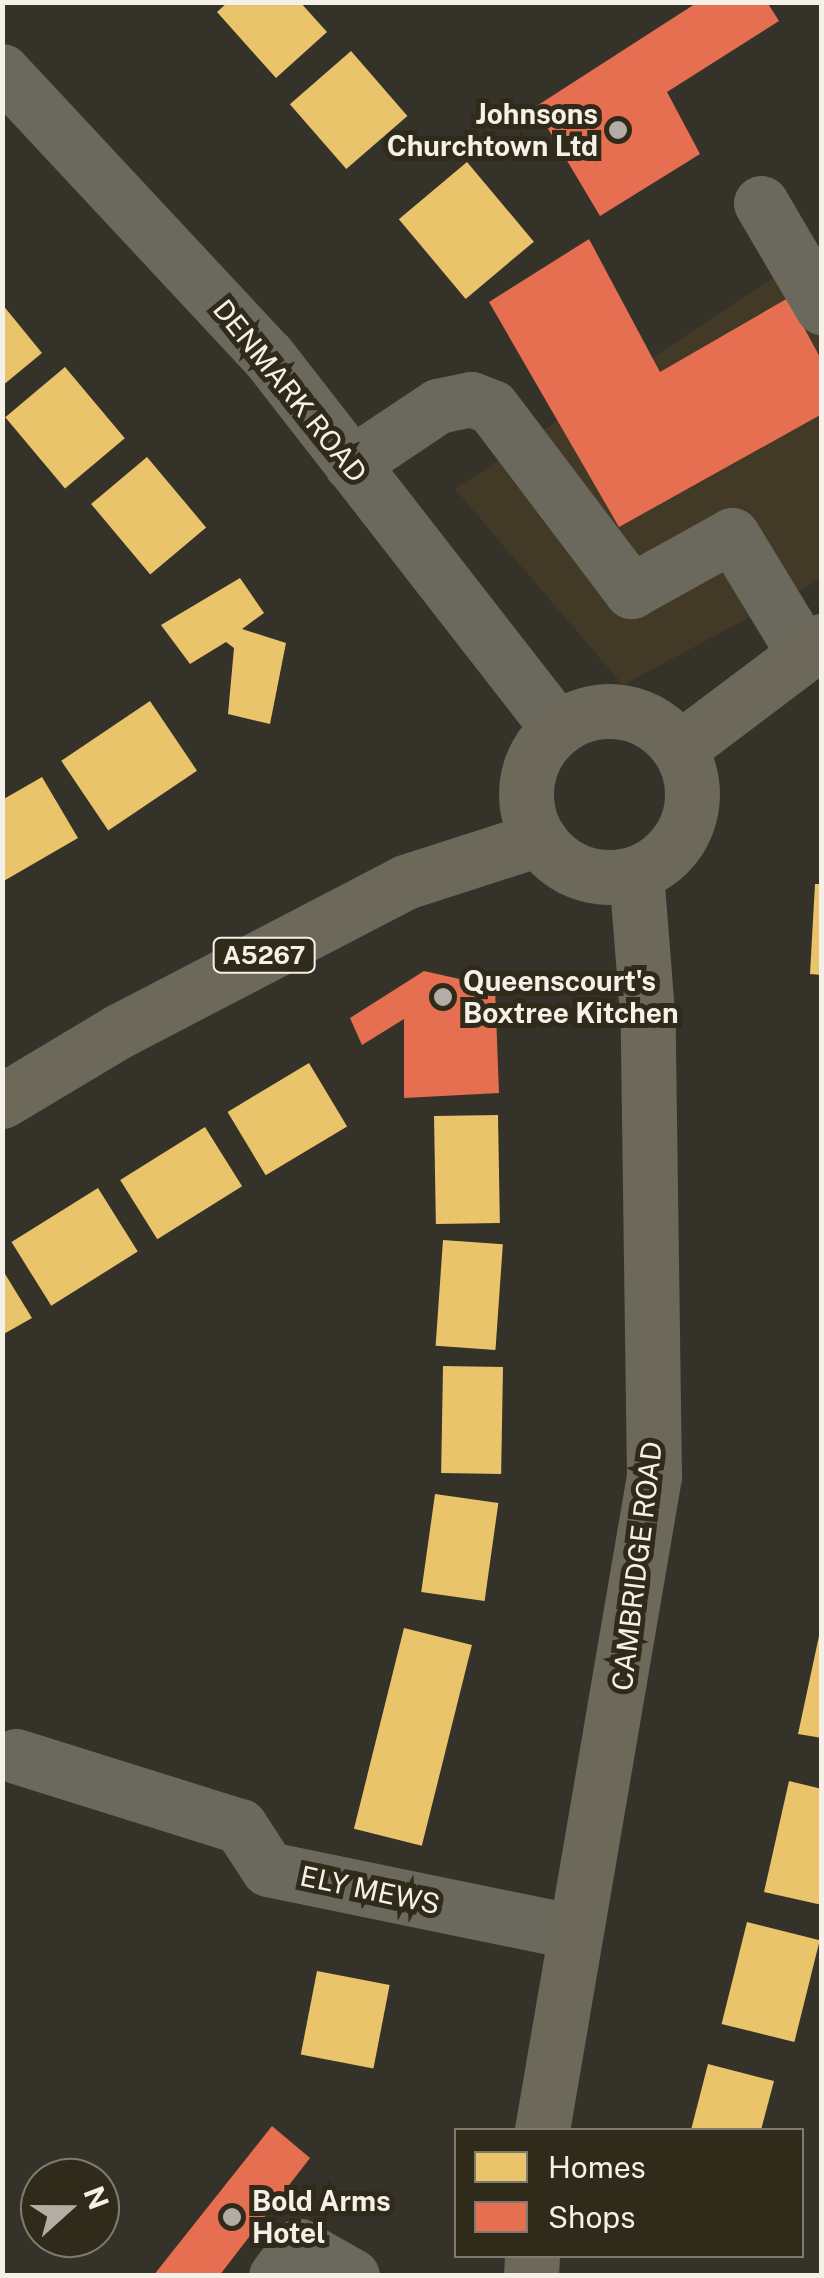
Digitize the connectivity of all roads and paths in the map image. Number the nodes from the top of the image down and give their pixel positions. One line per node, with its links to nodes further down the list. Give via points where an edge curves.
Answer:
1 (2, 70): 4 (street, DENMARK ROAD, via 268,356)
2 (762, 203): 3 (street)
3 (822, 307)
4 (352, 464): 5 (street, via 438,406 471,399 492,407 631,591 732,534); 6 (street, DENMARK ROAD)
5 (812, 646): 7 (main road)
6 (558, 728): 7 (main road, via 582,715 623,712 661,728); 8 (main road, via 530,768 528,816)
7 (680, 748): 9 (main road, via 694,796 688,822 677,844)
8 (539, 839): 9 (main road, via 581,873); 10 (main road, A5267, via 404,882 119,1031)
9 (636, 874): 12 (main road, CAMBRIDGE ROAD, via 648,1025 654,1476 604,1798)
10 (2, 1101)
11 (16, 1756): 12 (street, ELY MEWS, via 240,1826 268,1869)
12 (574, 1932): 13 (main road, CAMBRIDGE ROAD)
13 (542, 2128)
14 (276, 2276): 15 (street, via 299,2246)
15 (352, 2276)

